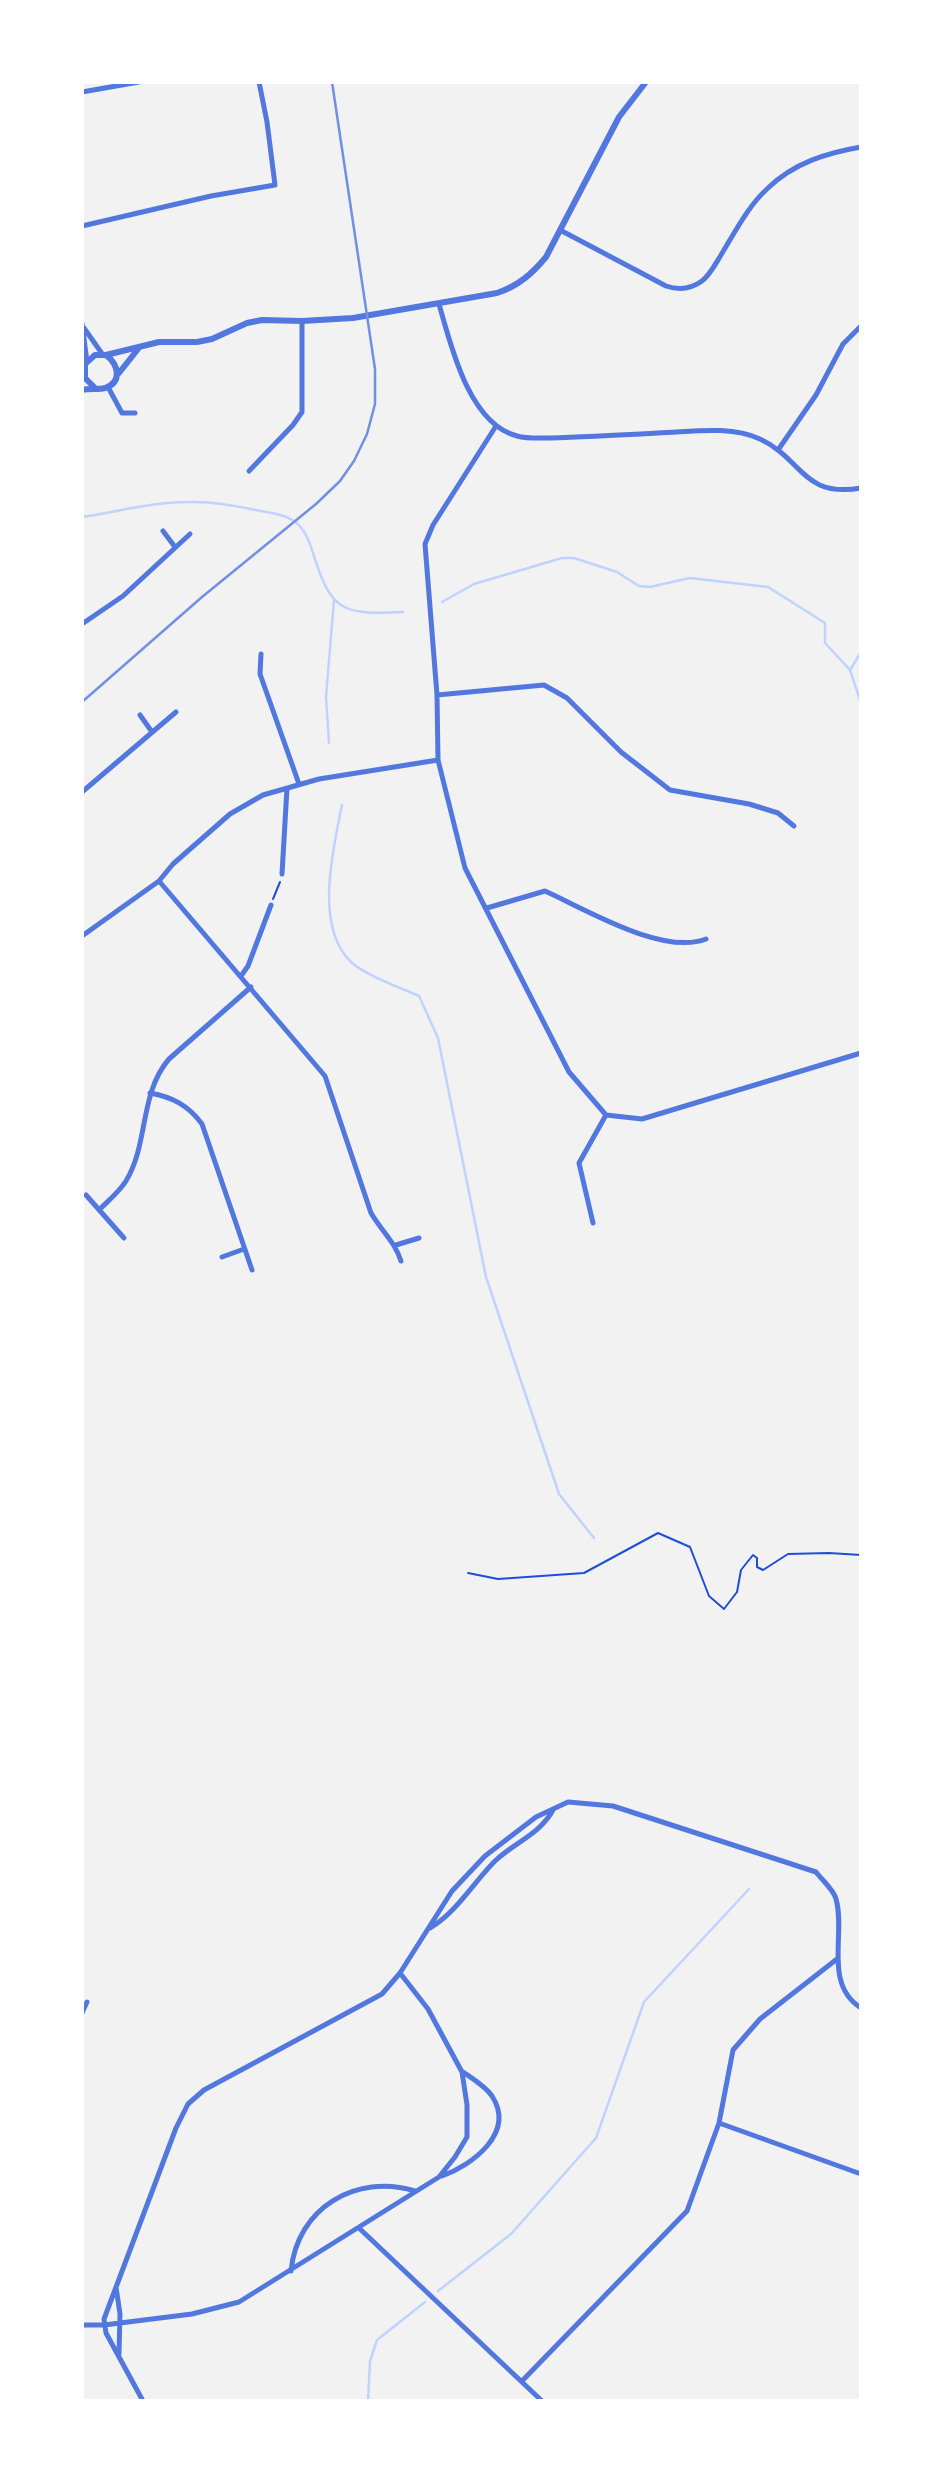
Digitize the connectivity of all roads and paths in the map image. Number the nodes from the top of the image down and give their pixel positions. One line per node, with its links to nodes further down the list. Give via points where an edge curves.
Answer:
1 (139, 82): 4 (street)
2 (259, 82): 6 (street, via 275,185)
3 (646, 82): 7 (street, via 619,117)
4 (82, 92)
5 (861, 148): 7 (street, via 830,152 788,171 751,208 712,270 690,287 666,286)
6 (82, 226)
7 (560, 230): 8 (street, via 541,263 515,286)
8 (439, 304): 9 (street); 20 (street, via 470,395)
9 (302, 321): 12 (street, via 262,320 212,339); 22 (street, via 302,412)
10 (83, 326): 13 (street); 14 (street)
11 (861, 326): 21 (street, via 843,344 816,395)
12 (139, 347): 13 (street); 15 (street)
13 (105, 355): 14 (street, via 95,355); 15 (street, via 117,367)
14 (85, 364): 16 (street, via 85,378)
15 (116, 379): 17 (street)
16 (94, 387): 17 (street); 18 (street)
17 (108, 387): 19 (street, via 122,413)
18 (82, 390)
19 (135, 413)
20 (496, 426): 21 (street, via 517,436 550,438 728,431 762,440); 29 (street, via 425,544)
21 (778, 450): 23 (street, via 821,487)
22 (249, 471)
23 (861, 488)
24 (163, 531): 26 (street)
25 (190, 534): 26 (street)
26 (175, 547): 27 (street, via 123,596)
27 (82, 624)
28 (261, 654): 34 (street, via 260,674)
29 (437, 695): 33 (street); 37 (street, via 544,685 567,698 621,752 670,790 749,804 778,813)
30 (176, 712): 32 (street)
31 (139, 715): 32 (street)
32 (152, 732): 36 (street)
33 (438, 760): 34 (street); 41 (street, via 465,868)
34 (299, 783): 35 (street)
35 (287, 788): 38 (street); 39 (street, via 263,795 230,814)
36 (82, 792)
37 (794, 826)
38 (282, 874): 40 (path)
39 (159, 881): 43 (street); 45 (street)
40 (271, 905): 45 (street)
41 (487, 908): 44 (street, via 545,891 642,935 672,943); 49 (street, via 569,1072)
42 (82, 926): 43 (street)
43 (84, 935)
44 (706, 939)
45 (241, 976): 46 (street)
46 (251, 987): 48 (street, via 169,1059); 55 (street, via 325,1076 371,1213)
47 (861, 1053): 49 (street, via 642,1119)
48 (150, 1093): 51 (street, via 127,1180); 56 (street, via 179,1102 202,1124)
49 (606, 1115): 52 (street, via 579,1163)
50 (86, 1195): 51 (street)
51 (100, 1209): 53 (street)
52 (593, 1223)
53 (124, 1238)
54 (419, 1238): 55 (street)
55 (396, 1245): 58 (street)
56 (244, 1249): 57 (street); 59 (street)
57 (222, 1257)
58 (401, 1261)
59 (252, 1270)
60 (861, 1555): 61 (path, via 788,1554 764,1570 757,1567 753,1555 724,1609 709,1596 690,1547 658,1533 584,1573 498,1579)
61 (468, 1573)
62 (553, 1809): 63 (street, via 547,1821 496,1860 443,1921); 63 (street, via 485,1856 452,1891); 64 (street, via 568,1802 613,1806 816,1872 836,1897)
63 (427, 1930): 65 (street)
64 (837, 1959): 67 (street, via 844,1990); 70 (street, via 760,2019 733,2050)
65 (400, 1973): 69 (street, via 428,2009); 76 (street, via 382,1994 249,2064 188,2104)
66 (87, 2002): 68 (street)
67 (861, 2008)
68 (82, 2013)
69 (462, 2072): 72 (street, via 467,2137); 72 (street, via 494,2099 497,2130 477,2157)
70 (719, 2123): 71 (street); 81 (street, via 687,2211)
71 (861, 2174)
72 (439, 2177): 73 (street)
73 (415, 2192): 74 (street); 75 (street, via 378,2186 356,2189 330,2203 307,2223 292,2253)
74 (359, 2228): 75 (street); 81 (street)
75 (290, 2271): 77 (street, via 251,2297 218,2309)
76 (116, 2287): 77 (street); 79 (street)
77 (120, 2322): 79 (street); 80 (street)
78 (82, 2325): 79 (street)
79 (104, 2325): 80 (street)
80 (120, 2357): 82 (street)
81 (522, 2381): 83 (street)
82 (143, 2401)
83 (542, 2401)

